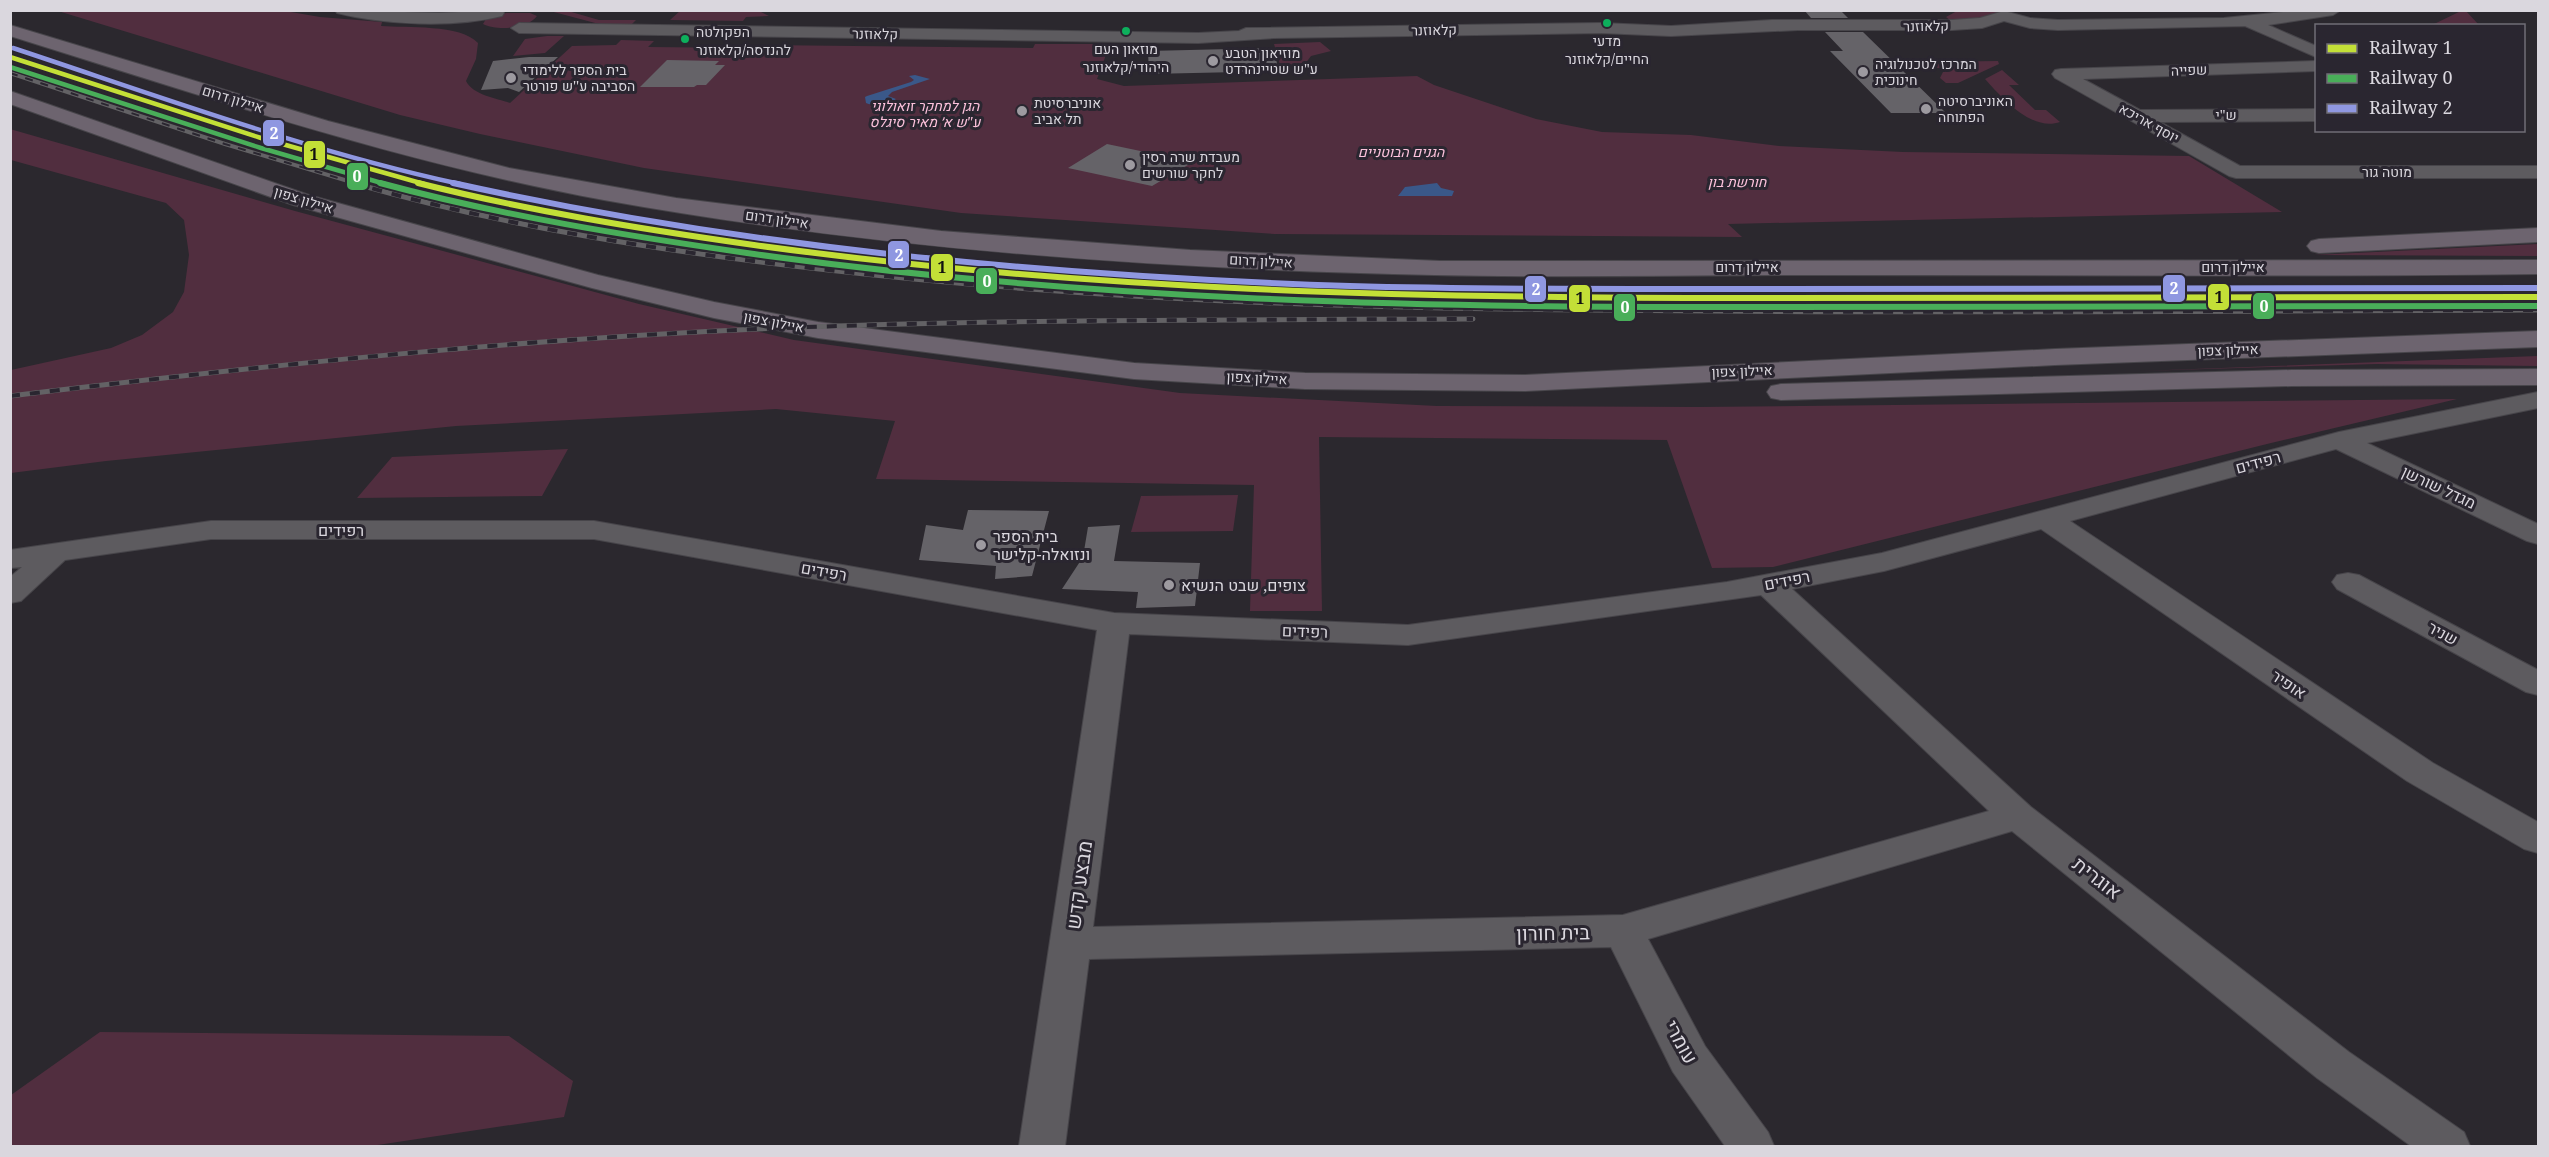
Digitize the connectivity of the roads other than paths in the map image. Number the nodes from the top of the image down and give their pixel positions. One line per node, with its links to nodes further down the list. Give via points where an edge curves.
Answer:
1 (343, 10): 6 (street)
2 (2333, 10): 8 (street)
3 (503, 12): 6 (street); 9 (street, via 477,20)
4 (2005, 13): 7 (street, קלאוזנר, via 1982,23); 8 (street, via 2017,21 2049,24)
5 (10, 14): 14 (highway)
6 (419, 16): 9 (street, קלאוזנר)
7 (1948, 16): 12 (street, קלאוזנר, via 1847,25 1227,37)
8 (2248, 21): 13 (street)
9 (476, 25): 10 (street, קלאוזנר, via 491,30)
10 (519, 28): 12 (street, קלאוזנר); 12 (street, קלאוזנר, via 536,23 540,15)
11 (10, 30): 14 (highway, איילון דרום)
12 (615, 30)
13 (2315, 52)
14 (97, 57): 26 (highway, איילון דרום, via 414,151 559,185 690,207 856,229 1057,248 1283,262)
15 (2315, 66): 16 (street, שפייה)
16 (2061, 74): 19 (street, יוסף אריכא)
17 (10, 97): 23 (highway, איילון צפון)
18 (2315, 115): 19 (street, ש"י)
19 (2135, 116): 21 (street, יוסף אריכא)
20 (15, 117): 23 (highway)
21 (2236, 172): 22 (street, מוטה גור)
22 (2538, 172)
23 (258, 186): 29 (highway, איילון צפון, via 592,281 818,330 1187,375 1305,381)
24 (2538, 236): 26 (highway, via 2317,246)
25 (2538, 267): 26 (highway, איילון דרום)
26 (1505, 268)
27 (2538, 339): 29 (highway, איילון צפון)
28 (2538, 377): 29 (highway, via 2265,378 1715,393 1588,390)
29 (1525, 383)
30 (2538, 400): 31 (street, רפידים)
31 (2339, 440): 32 (street, רפידים); 33 (street, מגדל שורשן)
32 (2046, 519): 37 (street, רפידים, via 1884,562); 42 (street, אופיר, via 2420,772)
33 (2538, 535)
34 (55, 553): 35 (street, רפידים); 38 (street); 39 (street, רפידים, via 211,530 594,530)
35 (10, 560)
36 (2348, 582): 40 (street, שניר)
37 (1768, 584): 39 (street, רפידים, via 1408,634); 41 (street, אוגרית)
38 (10, 594)
39 (1114, 623): 44 (street, מבצע קדש)
40 (2538, 684)
41 (2018, 816): 43 (street, בית חורון); 47 (street, אוגרית, via 2333,1065)
42 (2538, 839)
43 (1623, 931): 44 (street, בית חורון); 46 (street, עומרי, via 1689,1059)
44 (1071, 943): 45 (street, מבצע קדש)
45 (1042, 1146)
46 (1751, 1146)
47 (2447, 1146)

